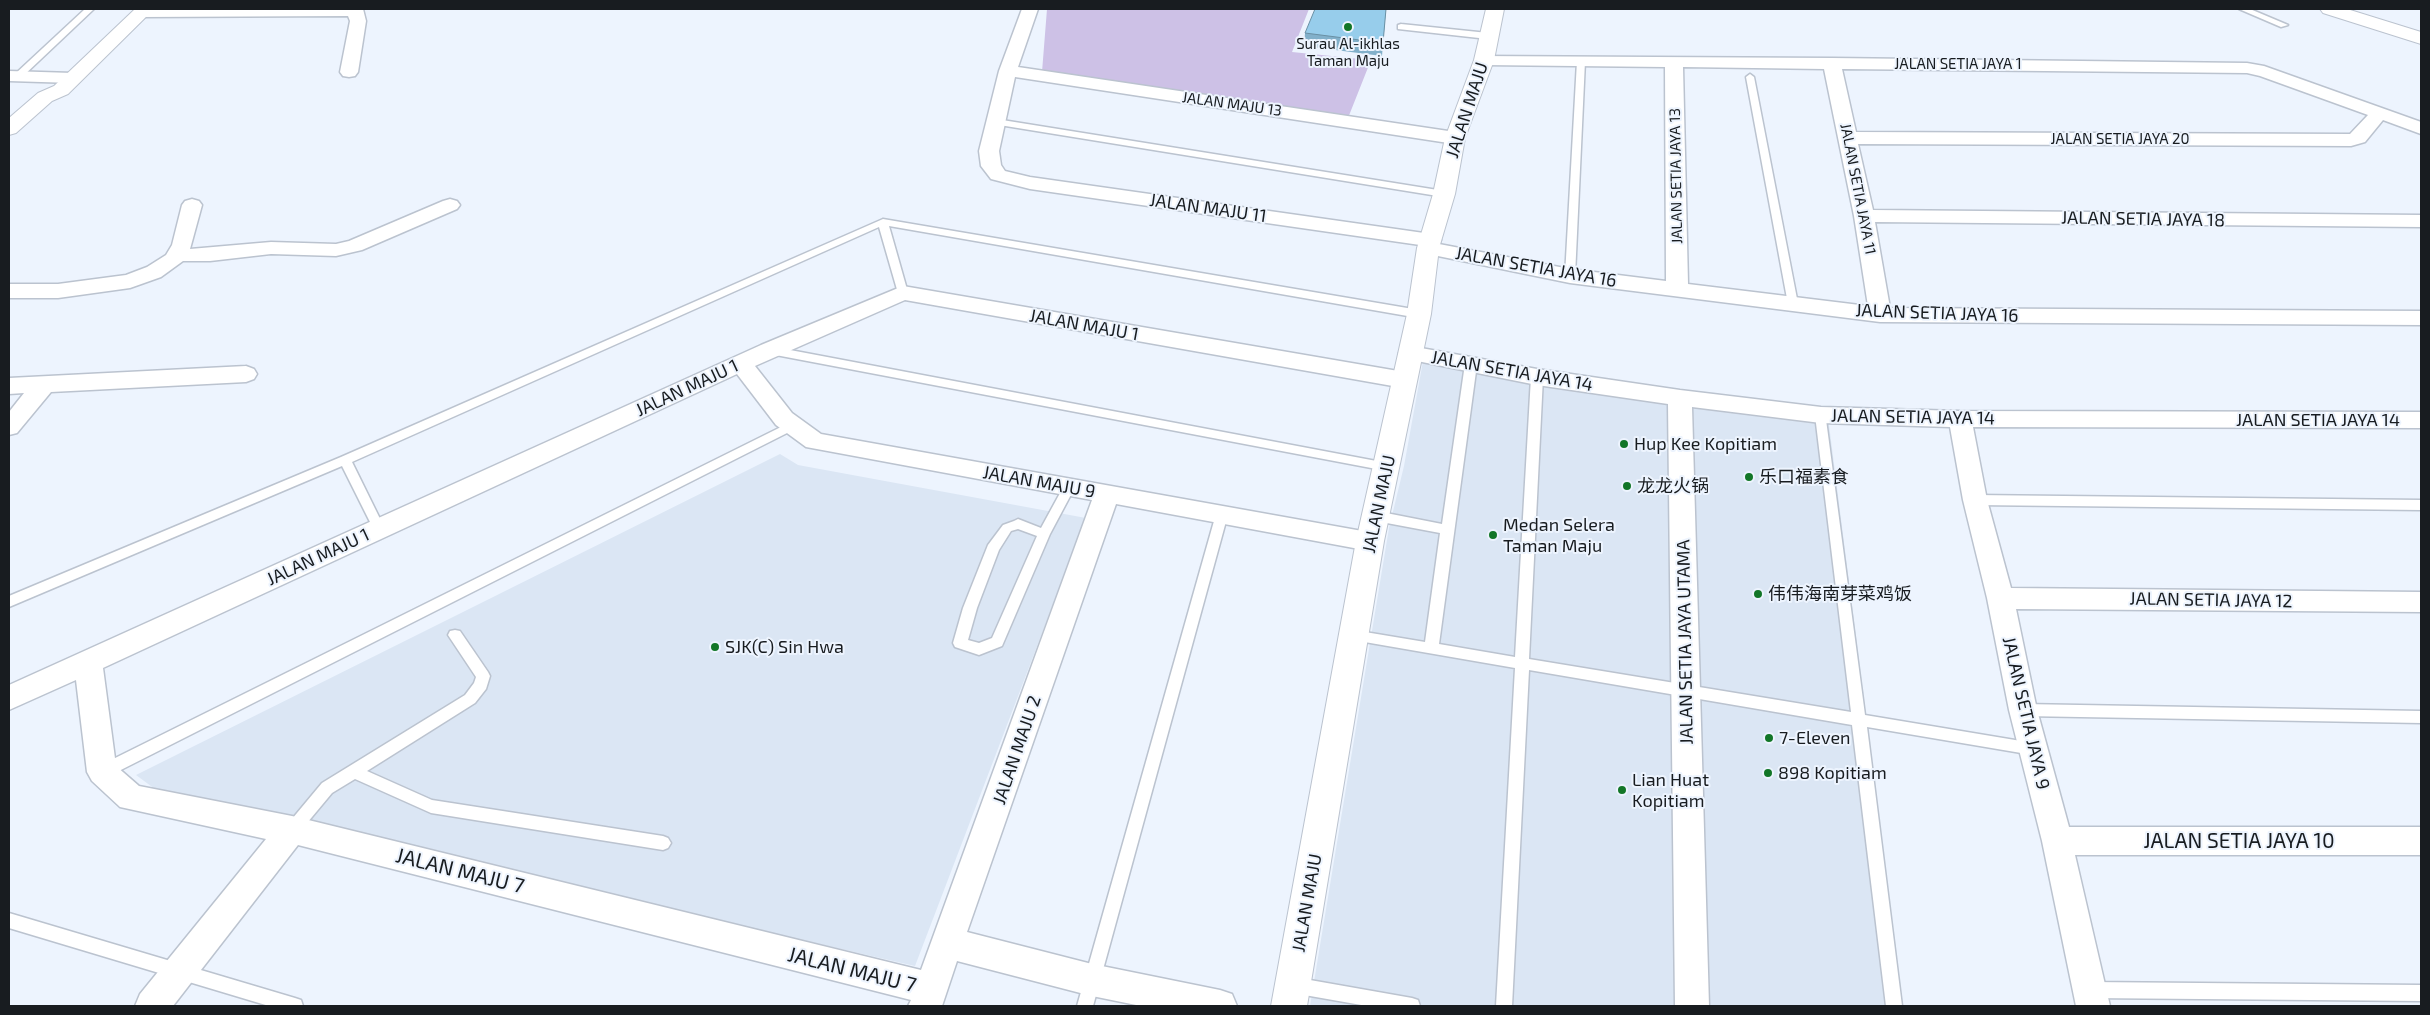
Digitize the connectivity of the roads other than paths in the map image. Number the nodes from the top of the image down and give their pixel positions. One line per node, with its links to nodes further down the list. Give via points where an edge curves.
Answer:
1 (90, 9): 17 (lane)
2 (1030, 9): 15 (street)
3 (1495, 9): 11 (street, JALAN MAJU)
4 (2242, 9): 8 (lane)
5 (2329, 9): 10 (street)
6 (138, 10): 7 (street); 18 (street)
7 (355, 10): 16 (street, via 358,21)
8 (2284, 25)
9 (1401, 27): 11 (lane)
10 (2421, 38)
11 (1486, 48): 12 (street, JALAN SETIA JAYA 1); 24 (street, JALAN MAJU)
12 (1581, 61): 13 (street, JALAN SETIA JAYA 1); 34 (lane)
13 (1674, 62): 14 (street, JALAN SETIA JAYA 1); 35 (street, JALAN SETIA JAYA 13)
14 (1832, 63): 20 (street, JALAN SETIA JAYA 1, via 2247,68 2264,71); 25 (street, JALAN SETIA JAYA 11)
15 (1008, 71): 21 (street); 24 (street, JALAN MAJU 13)
16 (349, 72)
17 (13, 76): 18 (street)
18 (64, 78): 23 (street, via 60,90 45,97)
19 (1750, 78): 38 (lane)
20 (2379, 113): 22 (street, JALAN SETIA JAYA 1); 25 (street, JALAN SETIA JAYA 20, via 2358,138 2351,140)
21 (996, 122): 26 (lane); 32 (street, JALAN MAJU 11, via 989,151 991,166 998,175 1030,183)
22 (2421, 128)
23 (9, 129)
24 (1455, 138): 26 (street, JALAN MAJU)
25 (1849, 138): 29 (street, JALAN SETIA JAYA 11)
26 (1444, 194): 32 (street, JALAN MAJU)
27 (192, 205): 33 (street, via 182,245)
28 (450, 205): 33 (street, via 355,246 336,250 271,248 210,255)
29 (1864, 216): 30 (street, JALAN SETIA JAYA 18); 40 (street, JALAN SETIA JAYA 11)
30 (2421, 221)
31 (884, 222): 37 (lane); 39 (lane); 57 (lane)
32 (1430, 244): 34 (street, JALAN SETIA JAYA 16); 39 (street, JALAN MAJU)
33 (176, 254): 36 (street, via 154,272 130,281 58,291)
34 (1570, 276): 35 (street, JALAN SETIA JAYA 16)
35 (1678, 290): 38 (street, JALAN SETIA JAYA 16)
36 (9, 291)
37 (903, 293): 42 (street, JALAN MAJU 1); 48 (street, JALAN MAJU 1)
38 (1793, 304): 40 (street, JALAN SETIA JAYA 16)
39 (1419, 314): 43 (street, JALAN MAJU)
40 (1880, 315): 41 (street, JALAN SETIA JAYA 16)
41 (2421, 318)
42 (769, 350): 44 (street, JALAN MAJU 1); 58 (lane)
43 (1410, 353): 45 (street, JALAN SETIA JAYA 14); 48 (street, JALAN MAJU)
44 (741, 364): 55 (street, JALAN MAJU 9, via 784,419); 64 (street, JALAN MAJU 1)
45 (1471, 364): 47 (street, JALAN SETIA JAYA 14); 66 (lane)
46 (246, 374): 50 (street)
47 (1537, 377): 51 (street, JALAN SETIA JAYA 14); 75 (lane)
48 (1404, 380): 58 (street, JALAN MAJU)
49 (9, 386): 50 (street)
50 (44, 386): 56 (street)
51 (1680, 398): 52 (street, JALAN SETIA JAYA 14); 76 (street, JALAN SETIA JAYA UTAMA)
52 (1821, 415): 53 (street, JALAN SETIA JAYA 14); 80 (lane)
53 (1960, 419): 54 (street, JALAN SETIA JAYA 14); 61 (street, JALAN SETIA JAYA 9)
54 (2421, 420)
55 (793, 425): 59 (street, JALAN MAJU 9, via 814,441); 83 (lane)
56 (9, 427)
57 (345, 460): 64 (lane); 69 (lane)
58 (1387, 467): 65 (street, JALAN MAJU)
59 (1069, 487): 60 (street, JALAN MAJU 9); 67 (lane)
60 (1107, 494): 63 (street, JALAN MAJU 9); 89 (street, JALAN MAJU 2)
61 (1975, 500): 62 (lane); 68 (street, JALAN SETIA JAYA 9)
62 (2421, 505)
63 (1222, 514): 65 (street, JALAN MAJU 9); 92 (lane)
64 (379, 529): 74 (street, JALAN MAJU 1)
65 (1373, 529): 66 (lane); 72 (street, JALAN MAJU)
66 (1447, 530): 73 (lane)
67 (1044, 534): 67 (lane, via 997,642 979,649 960,643 993,548 1007,528 1018,524)
68 (2000, 598): 70 (street, JALAN SETIA JAYA 12); 78 (street, JALAN SETIA JAYA 9)
69 (9, 602)
70 (2421, 602)
71 (455, 635): 82 (lane, via 483,676 481,685 470,698)
72 (1353, 635): 73 (lane); 93 (street, JALAN MAJU)
73 (1431, 649): 75 (lane)
74 (88, 662): 77 (street, JALAN MAJU 1); 83 (street)
75 (1522, 665): 76 (lane); 100 (lane)
76 (1686, 692): 80 (lane); 101 (street, JALAN SETIA JAYA UTAMA)
77 (9, 698)
78 (2023, 710): 79 (lane); 81 (street, JALAN SETIA JAYA 9)
79 (2421, 718)
80 (1859, 720): 81 (lane); 102 (lane)
81 (2033, 750): 85 (street, JALAN SETIA JAYA 9)
82 (353, 771): 84 (lane, via 327,788); 87 (lane, via 431,806)
83 (102, 772): 84 (street, JALAN MAJU 7, via 131,798)
84 (292, 830): 90 (street); 94 (street, JALAN MAJU 7)
85 (2057, 841): 86 (street, JALAN SETIA JAYA 10); 95 (street, JALAN SETIA JAYA 9)
86 (2421, 842)
87 (663, 843)
88 (9, 920): 90 (lane)
89 (948, 943): 92 (street); 94 (street, JALAN MAJU 2)
90 (180, 971): 96 (street); 97 (lane)
91 (2421, 992): 95 (lane)
92 (1089, 993): 98 (street)
93 (1291, 996): 99 (lane)
94 (928, 998)
95 (2091, 998)
96 (152, 1006)
97 (296, 1006)
98 (1220, 1006)
99 (1412, 1006)
100 (1504, 1006)
101 (1692, 1006)
102 (1894, 1006)

